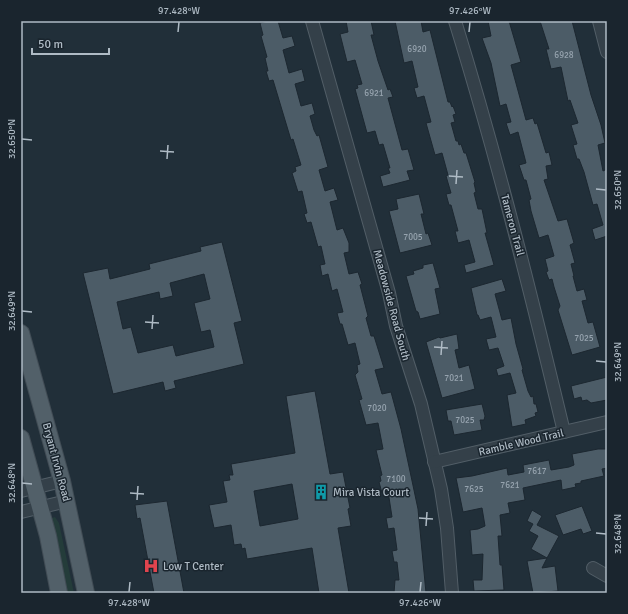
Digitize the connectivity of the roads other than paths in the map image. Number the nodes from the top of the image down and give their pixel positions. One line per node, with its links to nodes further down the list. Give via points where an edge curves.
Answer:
1 (312, 21): 9 (street, Meadowside Road South, via 388,286 396,326 421,404)
2 (455, 21): 7 (street, Tameron Trail, via 480,101 525,268)
3 (599, 21): 4 (street)
4 (607, 52)
5 (21, 333): 10 (main road, Bryant Irvin Road)
6 (607, 422): 7 (street, Ramble Wood Trail)
7 (564, 432): 9 (street, Ramble Wood Trail)
8 (21, 438): 11 (main road)
9 (434, 462): 19 (street, Meadowside Road South, via 448,528)
10 (62, 481): 11 (street); 12 (main road, Bryant Irvin Road)
11 (28, 490): 13 (main road)
12 (67, 501): 13 (street); 18 (main road, Bryant Irvin Road)
13 (40, 508): 14 (street); 17 (main road)
14 (21, 512)
15 (593, 568): 16 (street)
16 (607, 576)
17 (59, 593)
18 (86, 593)
19 (452, 593)

